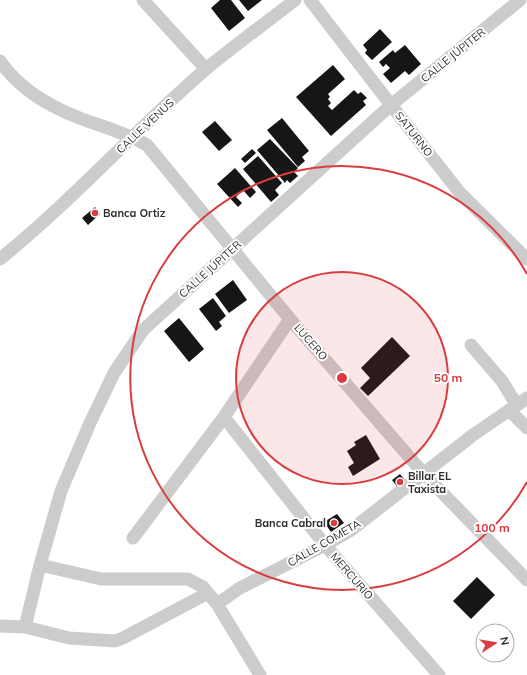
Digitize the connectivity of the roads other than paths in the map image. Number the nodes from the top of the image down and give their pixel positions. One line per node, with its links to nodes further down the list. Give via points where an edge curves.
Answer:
1 (143, 0): 6 (street)
2 (295, 0): 6 (street, CALLE VENUS)
3 (310, 0): 7 (street, SATURNO)
4 (520, 0): 7 (street, CALLE JÚPITER)
5 (0, 61): 8 (street, LUCERO, via 14,78 38,98 80,118)
6 (206, 69): 8 (street, CALLE VENUS)
7 (391, 106): 9 (street, CALLE JÚPITER); 11 (street, SATURNO, via 460,193)
8 (132, 137): 9 (street, LUCERO, via 147,145); 10 (street, CALLE VENUS, via 25,239)
9 (232, 248): 12 (street, LUCERO); 20 (street, CALLE JÚPITER, via 143,330 114,373 61,490)
10 (0, 259)
11 (527, 259)
12 (290, 319): 15 (street); 17 (street, LUCERO)
13 (471, 345): 14 (street, via 502,381)
14 (517, 404): 16 (street); 17 (street, CALLE COMETA)
15 (224, 417): 18 (street); 19 (street, MERCURIO)
16 (527, 428)
17 (424, 474): 19 (street, CALLE COMETA, via 351,530); 21 (street, LUCERO)
18 (132, 538)
19 (325, 545): 23 (street, CALLE COMETA, via 240,588); 27 (street, MERCURIO)
20 (40, 565): 22 (street, via 100,579 188,579 203,587); 25 (street, CALLE JÚPITER)
21 (527, 580)
22 (208, 593): 23 (street); 25 (street, via 115,641 69,638)
23 (217, 604): 26 (street)
24 (0, 626): 25 (street)
25 (25, 627)
26 (260, 675)
27 (439, 675)

